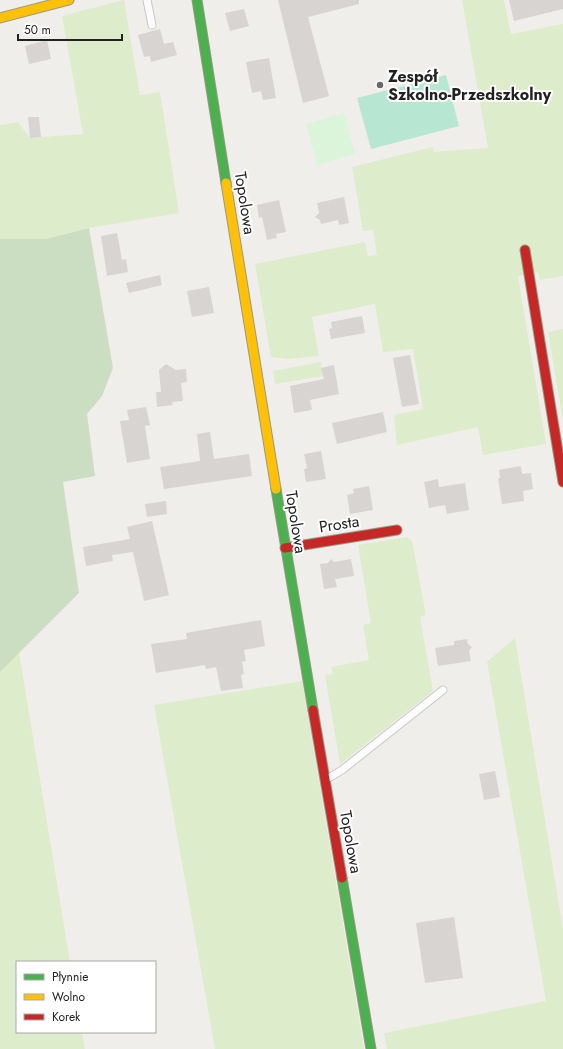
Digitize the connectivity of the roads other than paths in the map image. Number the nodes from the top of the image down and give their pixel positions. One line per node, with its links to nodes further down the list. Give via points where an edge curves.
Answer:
1 (69, 0): 4 (street)
2 (147, 0): 6 (lane)
3 (197, 0): 10 (street, Topolowa)
4 (36, 4): 5 (street)
5 (0, 18)
6 (152, 26)
7 (525, 250): 8 (street)
8 (563, 482)
9 (397, 530): 10 (street, Prosta)
10 (285, 548): 12 (street, Topolowa)
11 (443, 690): 12 (lane)
12 (325, 781): 13 (street, Topolowa)
13 (371, 1049)

